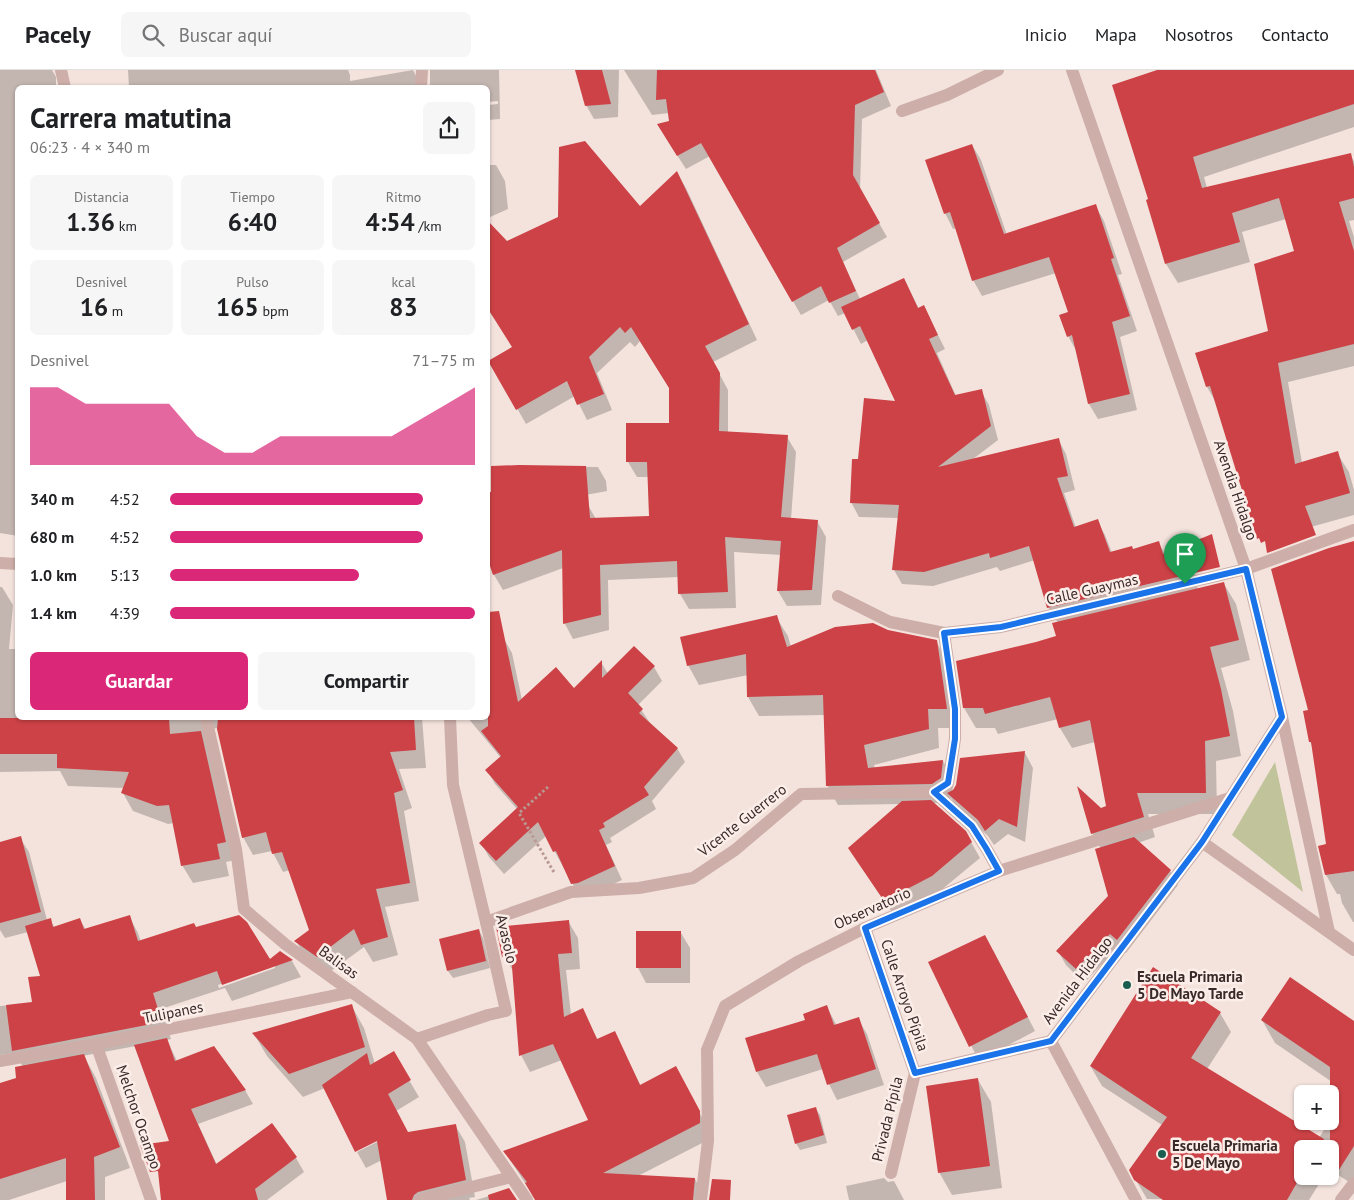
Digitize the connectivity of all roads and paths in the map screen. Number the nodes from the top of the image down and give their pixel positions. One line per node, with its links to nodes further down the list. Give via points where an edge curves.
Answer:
1 (61, 70): 5 (street)
2 (422, 70): 6 (street)
3 (998, 70): 7 (street, via 947,95)
4 (1072, 70): 11 (street, Avendia Hidalgo)
5 (64, 85)
6 (421, 85)
7 (902, 111)
8 (1354, 530): 11 (street, Calle Guaymas)
9 (0, 563): 10 (street)
10 (15, 564)
11 (1246, 569): 13 (street, Calle Guaymas, via 1001,627); 14 (street, Avendia Hidalgo)
12 (838, 596): 13 (street, Calle Guaymas, via 890,622)
13 (944, 633): 18 (street, via 955,709 955,739 948,783)
14 (1282, 717): 19 (street, Avenida Hidalgo); 25 (street, Avendia Hidalgo)
15 (206, 720): 27 (street, Balisas, via 236,849 244,909 285,944)
16 (450, 720): 23 (street, Avasolo, via 453,784)
17 (548, 787): 22 (path, via 519,813 559,882)
18 (934, 792): 21 (street, via 972,826); 22 (street, Vicente Guerrero, via 801,794 735,850 693,878 639,888 571,892)
19 (1230, 798): 20 (street, Avenida Hidalgo); 21 (street, Observatorio)
20 (1202, 842): 25 (street); 29 (street, Avenida Hidalgo)
21 (999, 871): 24 (street, Observatorio)
22 (560, 896): 23 (street, Vicente Guerrero)
23 (486, 922): 28 (street, Avasolo, via 506,1010)
24 (865, 928): 32 (street, Calle Arroyo Pípila); 39 (street, Observatorio, via 799,961 725,1006 707,1050 708,1142)
25 (1329, 932): 26 (street)
26 (1354, 950)
27 (352, 992): 28 (street, Balisas); 30 (street, Tulipanes)
28 (417, 1039): 34 (street, Balisas)
29 (1051, 1041): 32 (street); 40 (street, Avenida Hidalgo)
30 (96, 1044): 31 (street, Tulipanes); 36 (street, Melchor Ocampo)
31 (0, 1061)
32 (915, 1073): 33 (street, Privada Pípila)
33 (891, 1173)
34 (511, 1177): 37 (street); 38 (street, Balisas)
35 (1354, 1183): 41 (street)
36 (151, 1200)
37 (420, 1200)
38 (527, 1200)
39 (701, 1200)
40 (1136, 1200)
41 (1341, 1200)

